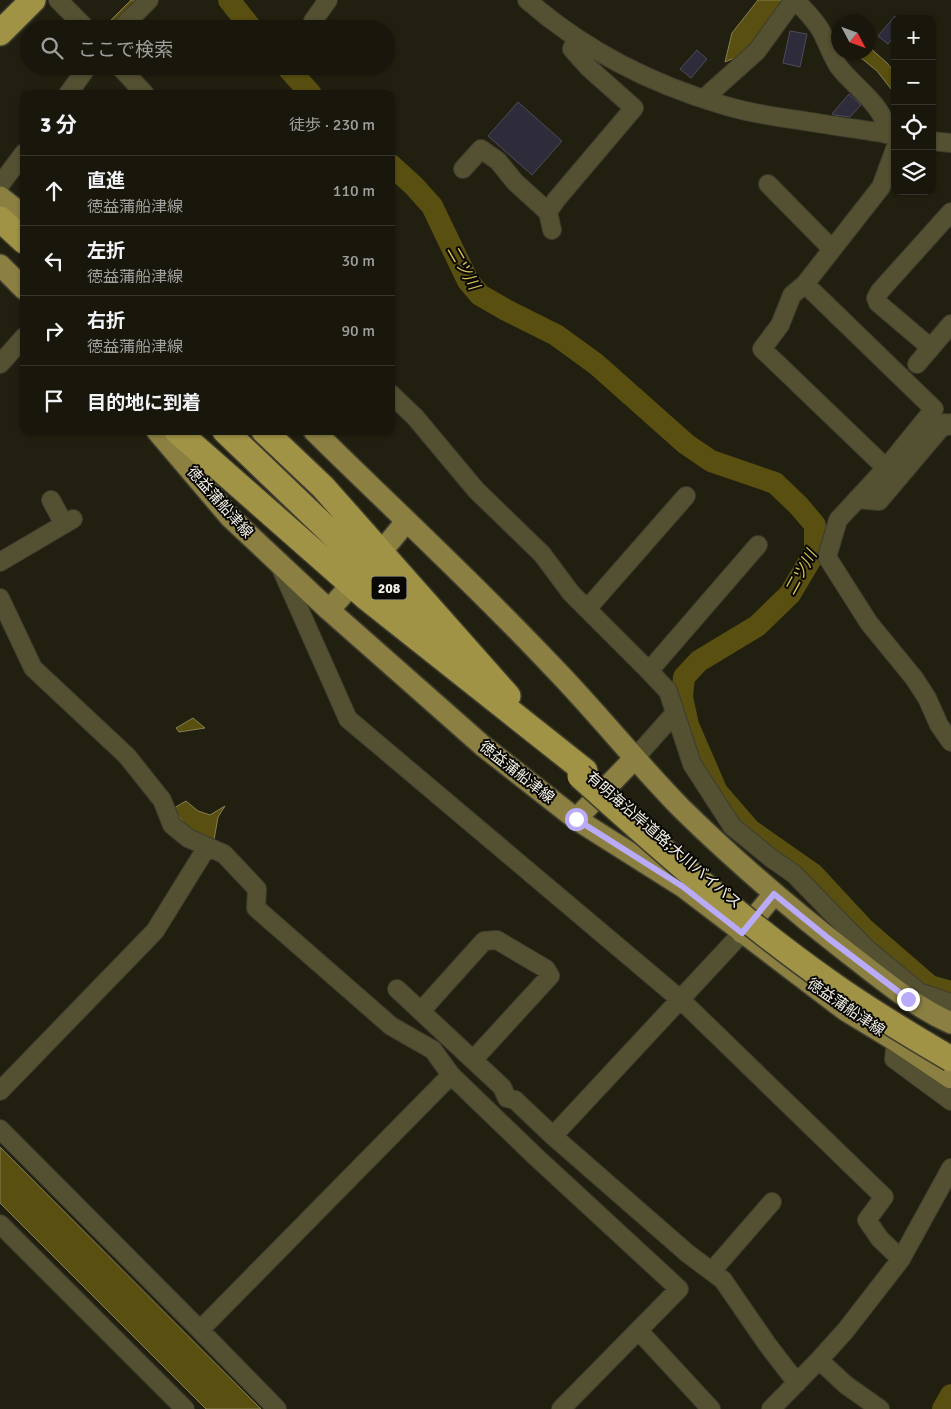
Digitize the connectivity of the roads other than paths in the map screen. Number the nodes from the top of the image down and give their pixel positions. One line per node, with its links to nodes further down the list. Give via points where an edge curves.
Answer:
1 (34, 0): 10 (highway)
2 (58, 0): 7 (street)
3 (149, 0): 8 (street)
4 (328, 0): 9 (street)
5 (526, 0): 11 (street)
6 (794, 0): 16 (street, via 757,51 710,93); 17 (street, via 819,28 839,68 885,120)
7 (78, 20)
8 (129, 20)
9 (313, 20)
10 (0, 33)
11 (577, 38): 16 (street, via 638,74); 26 (street, via 572,49 634,108)
12 (82, 75): 14 (street)
13 (128, 75): 15 (street)
14 (71, 90)
15 (141, 90)
16 (707, 100): 17 (street, via 766,115)
17 (890, 134)
18 (936, 142): 19 (street)
19 (951, 144)
20 (895, 150): 32 (street, via 881,188)
21 (20, 158): 24 (street)
22 (463, 169): 26 (street, via 481,149 498,161 515,182)
23 (768, 184): 32 (street)
24 (0, 185)
25 (0, 197): 28 (main road)
26 (548, 212): 30 (street)
27 (951, 212): 38 (street, via 876,298)
28 (20, 213)
29 (0, 219): 31 (highway)
30 (552, 230)
31 (20, 237)
32 (832, 249): 34 (street)
33 (0, 265): 35 (main road)
34 (804, 284): 48 (street, via 792,295 780,325 762,349); 48 (street, via 934,409)
35 (20, 285)
36 (951, 324): 38 (street)
37 (20, 342): 39 (street)
38 (930, 348): 40 (street)
39 (0, 364)
40 (917, 364)
41 (395, 398): 59 (street, via 476,490 542,554)
42 (951, 422): 50 (street, via 948,426 945,423 879,501)
43 (160, 435): 56 (main road, 徳益蒲船津線, via 230,517)
44 (183, 435): 65 (highway, via 368,599)
45 (229, 435): 65 (highway, 有明海沿岸道路;大川バイパス / 208)
46 (268, 435): 65 (highway, via 323,487)
47 (318, 435): 52 (main road)
48 (886, 468): 50 (street)
49 (686, 496): 59 (street)
50 (857, 499): 64 (street, via 838,520 827,558 869,623 914,678)
51 (51, 500): 55 (street, via 68,522)
52 (406, 522): 54 (main road); 66 (main road, via 553,666)
53 (758, 545): 62 (street)
54 (386, 546)
55 (0, 562)
56 (277, 562): 60 (main road, 徳益蒲船津線); 61 (street)
57 (345, 592): 60 (main road)
58 (1, 600): 69 (street, via 33,668 127,756 162,800 172,825)
59 (587, 609): 62 (street)
60 (329, 610): 61 (street, via 321,619); 68 (main road, 徳益蒲船津線, via 483,746)
61 (314, 640): 74 (street, via 348,719)
62 (649, 671): 63 (street, via 668,691)
63 (674, 713): 66 (street); 70 (street, via 692,764 732,826)
64 (951, 742)
65 (551, 745): 67 (highway, 有明海沿岸道路;大川バイパス / 208)
66 (634, 758): 68 (main road); 71 (main road, via 681,808)
67 (582, 774): 79 (highway, 有明海沿岸道路;大川バイパス / 208, via 763,925 832,976); 80 (highway, 有明海沿岸道路;大川バイパス / 208, bridge, via 660,848 759,930 829,982)
68 (576, 819): 72 (main road, 徳益蒲船津線, via 682,886)
69 (207, 847): 82 (street, via 224,854 257,889 256,908 391,1026 433,1050); 84 (street, via 154,931)
70 (794, 874): 71 (street); 75 (street, via 875,956 919,992)
71 (774, 894): 72 (main road); 77 (main road, via 908,999)
72 (742, 933): 74 (street); 78 (main road, 徳益蒲船津線, via 845,1010)
73 (397, 989): 76 (street)
74 (680, 1000): 87 (street); 91 (street, via 884,1197 868,1220 880,1239)
75 (951, 1003)
76 (421, 1011): 81 (street); 81 (street, via 484,942 497,940 546,969 550,976)
77 (951, 1023)
78 (896, 1041): 83 (main road, 徳益蒲船津線); 85 (street, via 894,1059)
79 (951, 1051)
80 (951, 1059)
81 (473, 1060): 87 (street, via 502,1087 507,1098 515,1100)
82 (452, 1075): 93 (street); 94 (street, via 679,1289)
83 (951, 1078)
84 (0, 1091)
85 (951, 1101)
86 (0, 1129): 93 (street)
87 (553, 1136): 92 (street)
88 (951, 1168): 91 (street)
89 (772, 1202): 92 (street)
90 (0, 1224): 97 (street)
91 (901, 1259): 95 (street)
92 (712, 1272): 96 (street, via 723,1280)
93 (200, 1330): 98 (street)
94 (638, 1331): 99 (street); 100 (street)
95 (819, 1360): 96 (street); 102 (street)
96 (797, 1383): 101 (street)
97 (185, 1409)
98 (277, 1409)
99 (561, 1409)
100 (711, 1409)
101 (771, 1409)
102 (880, 1409)

